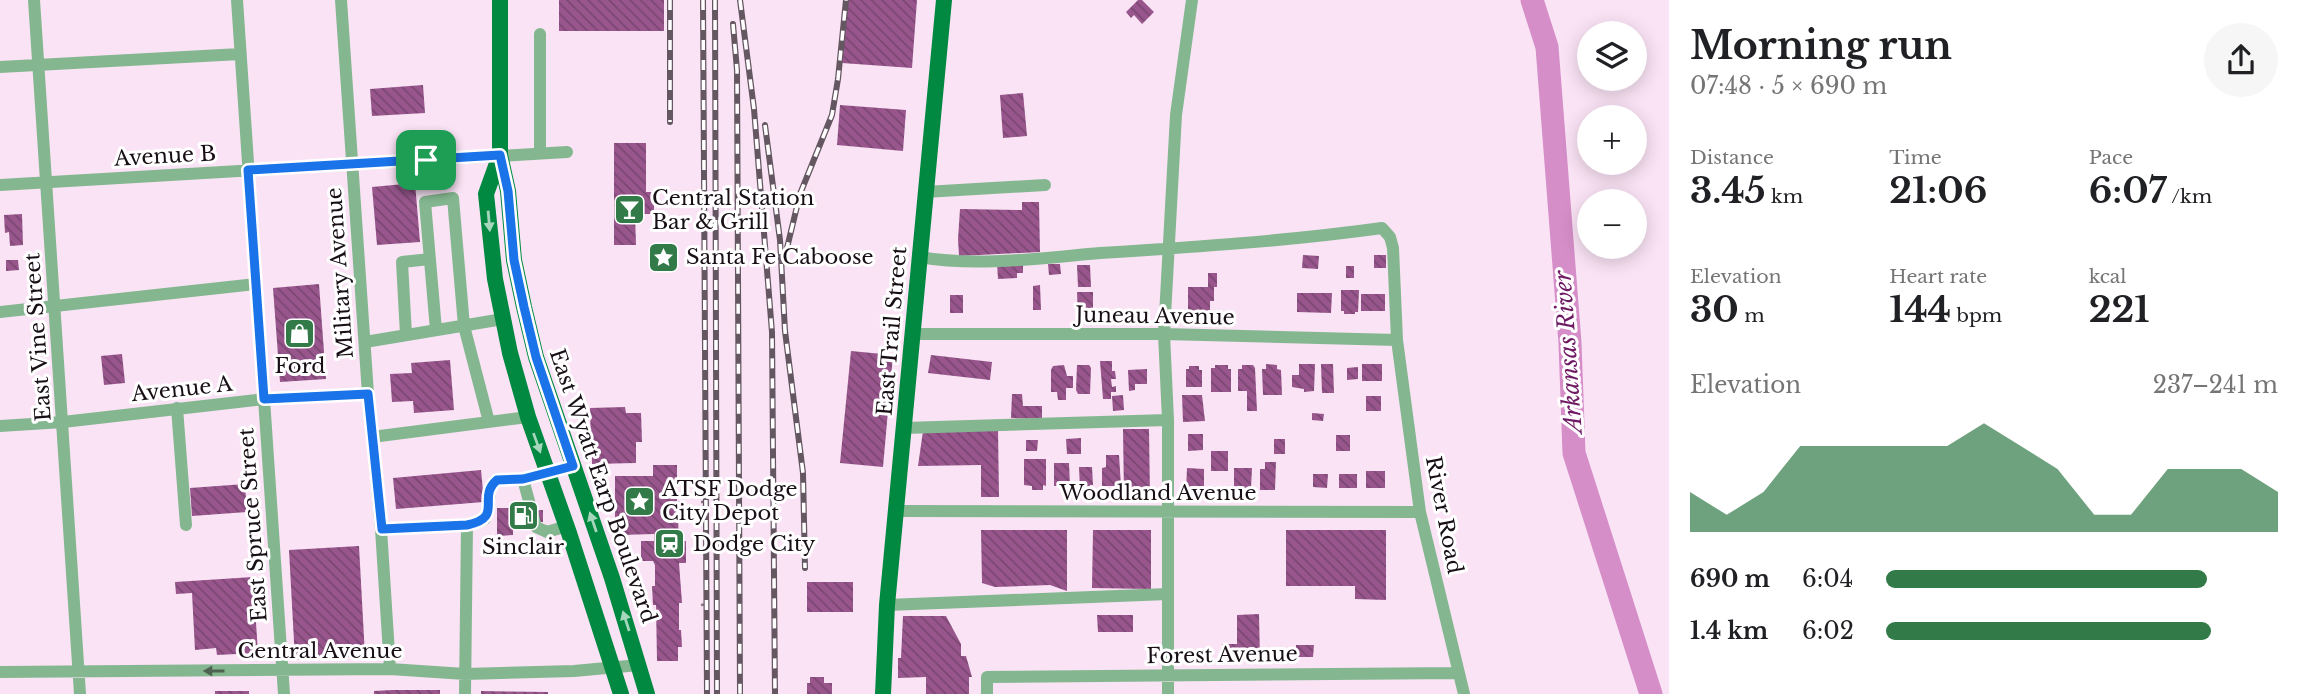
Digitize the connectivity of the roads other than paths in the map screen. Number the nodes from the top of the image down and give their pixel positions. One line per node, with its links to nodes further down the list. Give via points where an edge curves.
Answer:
1 (34, 0): 9 (street, East Vine Street)
2 (237, 0): 8 (street, East Spruce Street)
3 (341, 0): 14 (street, Military Avenue)
4 (500, 0): 13 (main road, East Wyatt Earp Boulevard)
5 (944, 0): 19 (main road, East Trail Street)
6 (1192, 0): 20 (street, via 1176,115)
7 (540, 34): 11 (street)
8 (240, 54): 9 (street); 15 (street, East Spruce Street)
9 (38, 65): 10 (street); 16 (street, East Vine Street)
10 (0, 67)
11 (540, 152): 12 (street, Avenue B); 13 (street, Avenue B)
12 (567, 152)
13 (500, 155): 14 (street, Avenue B); 26 (main road, East Wyatt Earp Boulevard, one-way to 26, via 486,194); 44 (main road, East Wyatt Earp Boulevard, via 524,307)
14 (352, 164): 15 (street, Avenue B); 33 (street, Military Avenue)
15 (248, 170): 16 (street, Avenue B); 23 (street, East Spruce Street)
16 (46, 183): 17 (street, Avenue B); 24 (street, East Vine Street)
17 (0, 185)
18 (1045, 186): 19 (street)
19 (925, 192): 21 (main road, East Trail Street)
20 (1170, 249): 21 (street, via 949,262); 30 (street); 32 (street, River Road, via 1381,228 1393,248)
21 (919, 257): 29 (main road, East Trail Street)
22 (430, 259): 27 (street, via 425,202 453,198); 28 (street); 31 (street, via 401,262)
23 (256, 284): 24 (street); 35 (street, East Spruce Street)
24 (55, 307): 25 (street); 39 (street, East Vine Street)
25 (0, 312)
26 (503, 319): 27 (street); 37 (main road, East Wyatt Earp Boulevard)
27 (464, 326): 28 (street); 40 (street)
28 (436, 330): 31 (street)
29 (913, 334): 30 (street, Juneau Avenue); 42 (main road, East Trail Street)
30 (1164, 334): 32 (street, Juneau Avenue); 38 (street)
31 (406, 335): 33 (street)
32 (1397, 340): 48 (street, River Road)
33 (365, 342): 34 (street, Military Avenue)
34 (368, 394): 35 (street, Avenue A); 43 (street, Military Avenue)
35 (264, 399): 36 (street, Avenue A); 59 (street, East Spruce Street)
36 (177, 408): 39 (street, Avenue A); 50 (street)
37 (528, 417): 40 (street); 45 (main road, East Wyatt Earp Boulevard, one-way to 45)
38 (1168, 420): 42 (street); 49 (street)
39 (63, 422): 41 (street, Avenue A); 60 (street, East Vine Street)
40 (489, 422): 43 (street)
41 (0, 426)
42 (904, 428): 47 (main road, East Trail Street)
43 (372, 438): 53 (street, Military Avenue)
44 (573, 466): 45 (street); 56 (main road, East Wyatt Earp Boulevard, one-way to 44)
45 (548, 473): 46 (street); 52 (main road, East Wyatt Earp Boulevard)
46 (523, 479): 51 (street, via 494,482 485,519); 52 (street, via 536,527 547,532)
47 (896, 511): 49 (street, Woodland Avenue); 55 (main road, East Trail Street)
48 (1420, 512): 49 (street, Woodland Avenue); 62 (street, River Road)
49 (1169, 513): 54 (street)
50 (186, 525)
51 (467, 525): 53 (street); 63 (street)
52 (566, 526): 57 (main road, East Wyatt Earp Boulevard)
53 (382, 529): 58 (street, Military Avenue)
54 (1168, 594): 55 (street); 64 (street)
55 (887, 605): 70 (main road, East Trail Street)
56 (639, 665): 57 (street, Central Avenue); 69 (main road, East Wyatt Earp Boulevard)
57 (614, 668): 63 (street, Central Avenue); 68 (main road, East Wyatt Earp Boulevard)
58 (390, 669): 59 (street, Central Avenue); 63 (street, Central Avenue)
59 (282, 670): 60 (street, Central Avenue, one-way to 60); 66 (street, East Spruce Street)
60 (80, 671): 61 (street, Central Avenue); 65 (street, East Vine Street)
61 (0, 672)
62 (1458, 673): 64 (street, Forest Avenue); 73 (street, River Road)
63 (465, 674): 67 (street)
64 (1168, 675): 71 (street, Forest Avenue, via 987,677); 72 (street)
65 (80, 694)
66 (284, 694)
67 (465, 694)
68 (621, 694)
69 (647, 694)
70 (883, 694)
71 (987, 694)
72 (1168, 694)
73 (1464, 694)

